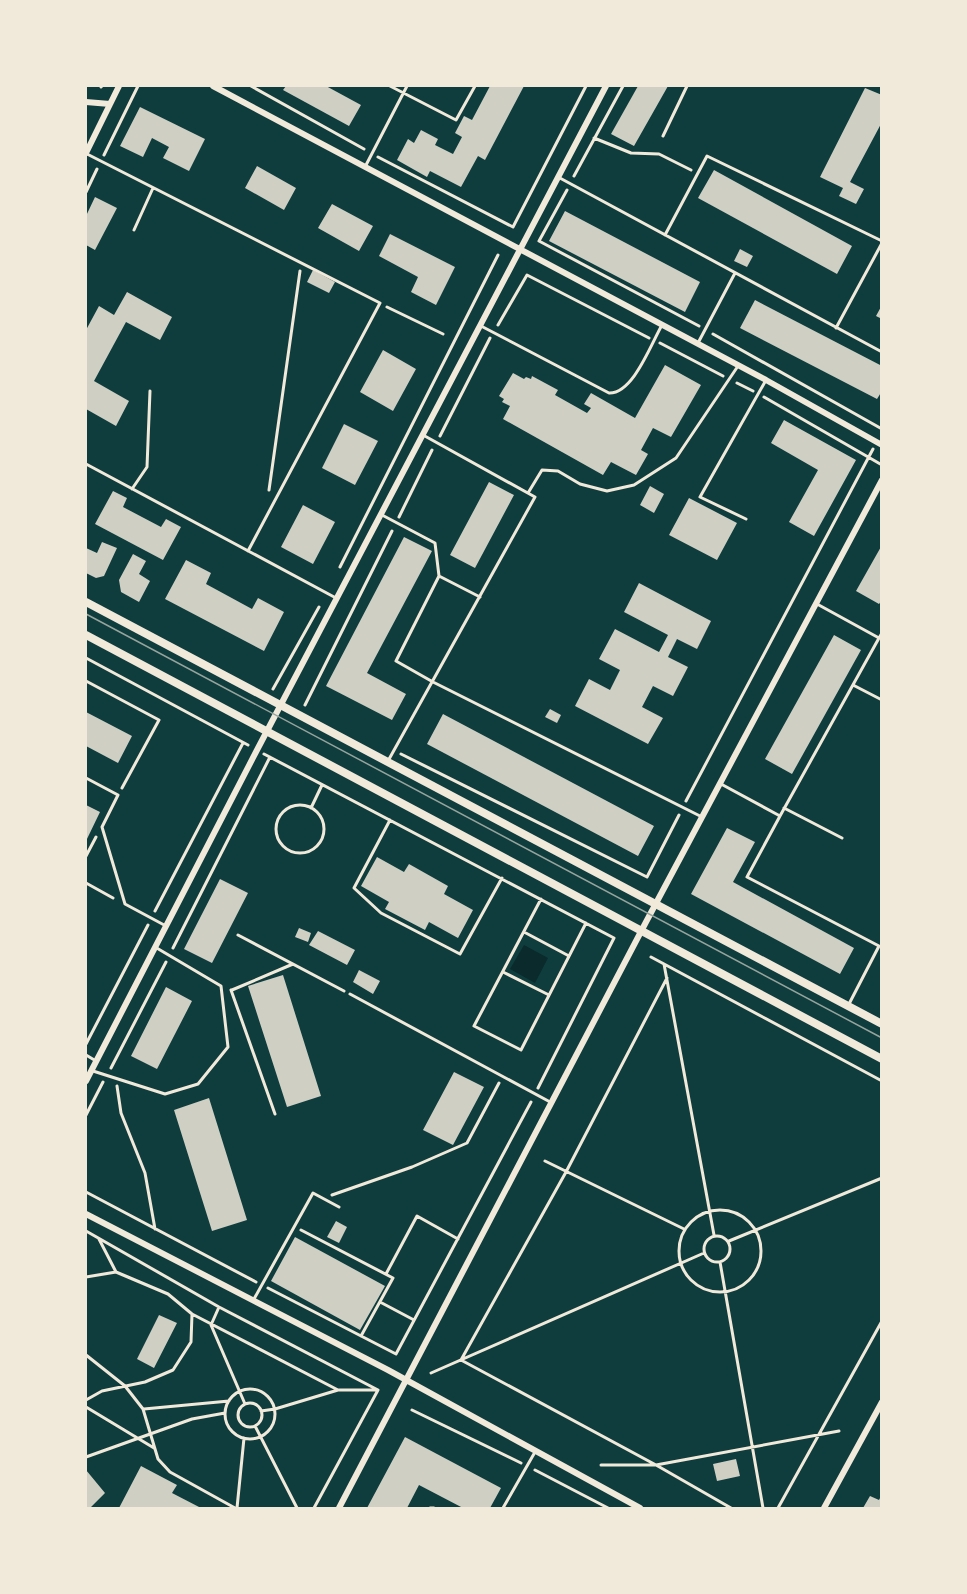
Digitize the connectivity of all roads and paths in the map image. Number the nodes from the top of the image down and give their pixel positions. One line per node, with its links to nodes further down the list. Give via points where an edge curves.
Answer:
1 (119, 86): 13 (street)
2 (138, 86): 17 (path)
3 (213, 86): 18 (street)
4 (390, 86): 11 (lane)
5 (407, 86): 11 (lane)
6 (475, 86): 11 (lane, via 456,120)
7 (586, 86): 25 (path)
8 (606, 86): 20 (street)
9 (622, 86): 15 (path)
10 (687, 86): 14 (lane)
11 (403, 92): 18 (lane)
12 (86, 102): 13 (street)
13 (110, 104): 16 (street)
14 (663, 136)
15 (594, 138): 19 (path, via 631,153 659,154); 21 (path)
16 (86, 153): 17 (lane)
17 (101, 160): 22 (lane); 24 (path)
18 (365, 167): 30 (street)
19 (698, 173): 27 (lane); 29 (lane, via 706,156)
20 (558, 177): 27 (lane); 30 (street)
21 (572, 179)
22 (153, 188): 26 (lane); 32 (lane)
23 (567, 190): 28 (path)
24 (86, 192)
25 (513, 227)
26 (134, 230)
27 (665, 235): 33 (lane)
28 (539, 241)
29 (882, 242): 37 (lane)
30 (520, 249): 35 (street); 36 (street)
31 (498, 255): 62 (path)
32 (301, 263): 34 (lane); 57 (path)
33 (735, 273): 37 (lane); 41 (lane)
34 (380, 303): 39 (path); 61 (lane)
35 (480, 325): 38 (lane); 48 (street)
36 (662, 325): 40 (lane); 41 (street)
37 (836, 328): 42 (lane)
38 (494, 332): 40 (lane, via 609,393 631,383); 40 (path, via 527,275); 49 (path)
39 (443, 334)
40 (653, 340): 44 (path)
41 (698, 344): 43 (street)
42 (882, 352)
43 (738, 366): 44 (lane); 45 (street)
44 (730, 379): 47 (path); 56 (lane, via 676,458 634,485 608,491 580,484 558,471 542,470)
45 (766, 380): 47 (lane); 50 (street)
46 (150, 391): 55 (lane, via 147,467)
47 (758, 394): 51 (path); 59 (lane, via 700,498)
48 (423, 435): 49 (lane); 58 (street)
49 (436, 443): 56 (lane); 60 (path)
50 (882, 445)
51 (868, 457): 53 (path); 92 (path)
52 (86, 464): 55 (lane)
53 (882, 465)
54 (882, 480): 68 (street)
55 (132, 489): 61 (lane)
56 (528, 493): 65 (lane, via 535,497)
57 (268, 496)
58 (382, 514): 60 (lane); 66 (street)
59 (746, 519)
60 (397, 522): 63 (lane, via 435,543); 81 (path, via 305,705)
61 (248, 551): 64 (lane)
62 (337, 572)
63 (439, 576): 65 (lane); 74 (lane, via 396,661)
64 (327, 593): 66 (lane); 77 (path)
65 (480, 597): 74 (lane)
66 (337, 599): 78 (street)
67 (86, 602): 80 (street)
68 (816, 603): 71 (lane); 89 (street)
69 (882, 633): 71 (lane)
70 (86, 635): 82 (street)
71 (879, 638): 75 (lane)
72 (86, 658): 83 (path)
73 (86, 681): 91 (path, via 159,720)
74 (433, 682): 85 (lane); 92 (lane)
75 (853, 685): 79 (lane); 94 (lane)
76 (266, 686): 77 (path)
77 (273, 689): 78 (path)
78 (286, 696): 80 (street)
79 (882, 700)
80 (281, 705): 82 (street); 87 (street)
81 (315, 710)
82 (267, 732): 84 (street); 109 (street)
83 (243, 743): 84 (path); 106 (path)
84 (257, 750): 86 (path); 108 (street)
85 (394, 751): 87 (lane); 92 (path, via 648,877)
86 (270, 757): 90 (path); 113 (path)
87 (388, 762): 105 (street)
88 (86, 778): 91 (lane)
89 (720, 783): 95 (lane); 96 (street)
90 (322, 785): 93 (path); 97 (path)
91 (118, 795): 98 (lane)
92 (682, 807): 96 (lane)
93 (311, 808): 93 (path, via 322,819 320,841 308,852 291,852 279,841 278,818 289,807)
94 (784, 808): 95 (lane); 99 (lane)
95 (780, 816): 124 (lane, via 747,877 879,946)
96 (702, 817): 105 (street)
97 (390, 820): 101 (path); 101 (path, via 354,888 381,913 460,954)
98 (102, 827): 100 (path); 104 (lane)
99 (842, 838)
100 (86, 856)
101 (502, 878): 103 (path)
102 (86, 883): 104 (path)
103 (541, 899): 107 (path); 110 (path)
104 (125, 904): 106 (lane)
105 (655, 904): 109 (street); 124 (street)
106 (151, 918): 108 (lane); 126 (path)
107 (586, 923): 114 (path); 136 (path, via 614,938)
108 (166, 926): 112 (street)
109 (641, 931): 128 (street); 137 (street)
110 (524, 932): 114 (path); 118 (path)
111 (238, 935): 116 (path)
112 (155, 947): 113 (lane); 129 (street)
113 (170, 956): 120 (lane); 131 (path)
114 (569, 956): 123 (path)
115 (651, 957): 117 (path)
116 (293, 964): 121 (path); 122 (path)
117 (664, 964): 119 (path); 135 (path)
118 (503, 972): 123 (path); 123 (path, via 474,1026 520,1050)
119 (667, 978): 141 (path); 146 (path)
120 (221, 986): 121 (path); 133 (lane, via 228,1047 198,1084 165,1094)
121 (232, 990): 138 (path)
122 (350, 994): 132 (lane)
123 (549, 995)
124 (848, 1006): 125 (street)
125 (882, 1024)
126 (86, 1044)
127 (86, 1055): 129 (lane)
128 (882, 1059)
129 (96, 1061): 130 (street)
130 (91, 1071): 131 (lane); 134 (street)
131 (107, 1076): 133 (lane); 139 (path)
132 (502, 1077): 136 (lane); 144 (path, via 467,1143)
133 (116, 1078): 149 (path, via 121,1113 145,1173)
134 (86, 1081)
135 (882, 1081)
136 (535, 1094): 137 (lane); 155 (path)
137 (553, 1103): 176 (street)
138 (275, 1114)
139 (86, 1115)
140 (545, 1161): 141 (path)
141 (566, 1172): 150 (path); 174 (path)
142 (882, 1178): 152 (path)
143 (86, 1192): 149 (path)
144 (322, 1198): 145 (lane); 148 (lane, via 313,1193)
145 (339, 1207)
146 (711, 1210): 150 (path); 152 (path, via 729,1210 740,1215); 153 (path)
147 (86, 1214): 165 (street)
148 (294, 1227): 161 (path); 163 (lane)
149 (155, 1229): 163 (path)
150 (684, 1229): 159 (path, via 679,1242)
151 (86, 1231): 154 (path)
152 (756, 1231): 156 (path); 164 (path, via 761,1250 757,1270 748,1281)
153 (714, 1235): 156 (path); 157 (path, via 705,1242)
154 (99, 1238): 160 (path); 167 (path)
155 (458, 1239): 161 (path, via 417,1216); 169 (path)
156 (729, 1241): 158 (path, via 730,1252)
157 (704, 1253): 158 (path, via 710,1260); 159 (path)
158 (720, 1262): 164 (path)
159 (679, 1263): 164 (path, via 699,1287); 174 (path)
160 (116, 1272): 162 (path); 168 (path, via 168,1294)
161 (386, 1274): 166 (path, via 393,1278)
162 (86, 1277)
163 (261, 1284): 165 (lane); 172 (path)
164 (724, 1292): 197 (path)
165 (253, 1300): 176 (street)
166 (380, 1302): 169 (path); 172 (path)
167 (219, 1307): 171 (path); 179 (path)
168 (192, 1314): 171 (path); 177 (path, via 191,1342 173,1370)
169 (414, 1320): 172 (path, via 396,1354)
170 (882, 1321): 213 (path)
171 (211, 1325): 178 (path); 180 (path)
172 (361, 1336)
173 (86, 1354): 177 (path)
174 (461, 1360): 175 (path); 202 (path)
175 (431, 1373)
176 (406, 1381): 199 (street); 207 (street)
177 (125, 1386): 181 (path, via 102,1391); 186 (path)
178 (338, 1390): 179 (path); 187 (path)
179 (378, 1390): 206 (path)
180 (240, 1391): 182 (path); 184 (path); 187 (path, via 262,1392)
181 (86, 1400)
182 (228, 1401): 186 (path); 190 (path)
183 (882, 1402): 214 (street)
184 (245, 1404): 188 (path); 191 (path, via 239,1410 241,1422)
185 (86, 1407): 194 (path)
186 (143, 1409): 193 (path)
187 (274, 1409): 188 (path); 195 (path, via 273,1422)
188 (261, 1410): 191 (path)
189 (412, 1410): 203 (path)
190 (225, 1413): 193 (path, via 192,1419); 196 (path, via 231,1430)
191 (255, 1426): 195 (path)
192 (839, 1431): 197 (path)
193 (151, 1434): 194 (path); 198 (path)
194 (136, 1437): 198 (path); 200 (path)
195 (260, 1437): 196 (path); 205 (path)
196 (244, 1438): 204 (path)
197 (753, 1448): 202 (path); 212 (path)
198 (156, 1449): 204 (path, via 158,1459 170,1472)
199 (535, 1452): 203 (lane); 210 (street)
200 (86, 1457)
201 (601, 1465): 202 (path)
202 (656, 1465): 211 (path)
203 (527, 1466): 208 (lane); 209 (path)
204 (236, 1509)
205 (297, 1509)
206 (315, 1509)
207 (339, 1509)
208 (503, 1509)
209 (608, 1509)
210 (640, 1509)
211 (731, 1509)
212 (763, 1509)
213 (778, 1509)
214 (824, 1509)

